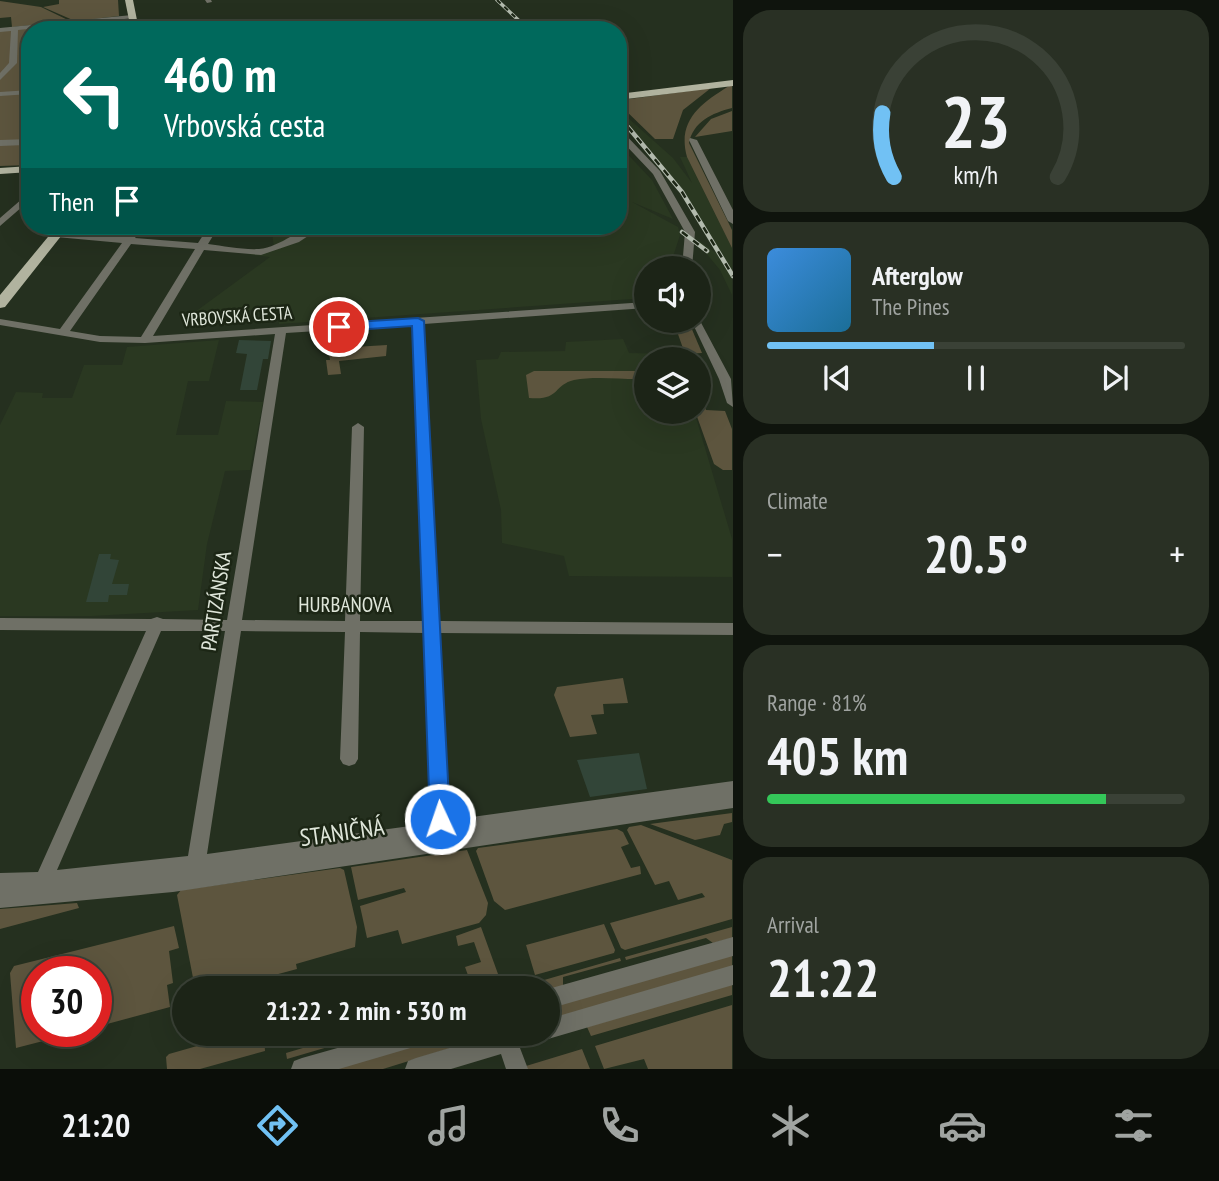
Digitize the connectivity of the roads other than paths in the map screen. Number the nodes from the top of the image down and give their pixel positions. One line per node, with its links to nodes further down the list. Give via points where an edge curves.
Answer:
1 (129, 0): 2 (main road)
2 (132, 18): 3 (street); 4 (main road)
3 (100, 21)
4 (133, 21)
5 (21, 28): 6 (street)
6 (15, 29): 7 (street); 8 (street, via 13,63)
7 (0, 30)
8 (0, 78)
9 (733, 83): 12 (main road)
10 (21, 93): 11 (street)
11 (0, 94)
12 (627, 96)
13 (693, 140): 20 (street)
14 (21, 142): 15 (street)
15 (0, 143)
16 (627, 144): 29 (street, via 657,173 690,232)
17 (21, 170): 18 (main road)
18 (0, 171)
19 (21, 203): 21 (street)
20 (733, 221)
21 (0, 223)
22 (55, 235): 30 (main road)
23 (91, 235): 27 (street)
24 (133, 235): 27 (street)
25 (208, 235): 28 (street)
26 (301, 235): 28 (street, via 261,251)
27 (129, 241): 28 (street); 36 (street)
28 (201, 247): 37 (street)
29 (688, 256)
30 (0, 304)
31 (634, 306): 32 (street, VRBOVSKÁ CESTA)
32 (418, 321): 34 (street, VRBOVSKÁ CESTA); 44 (street)
33 (0, 322): 36 (street, VRBOVSKÁ CESTA)
34 (281, 331): 37 (street, VRBOVSKÁ CESTA); 42 (street, PARTIZÁNSKA)
35 (702, 333): 38 (street)
36 (62, 334): 37 (street, VRBOVSKÁ CESTA)
37 (145, 341)
38 (733, 403)
39 (358, 427): 43 (street)
40 (157, 623): 41 (street, HURBANOVA); 42 (street, HURBANOVA); 52 (street)
41 (0, 624)
42 (234, 624): 43 (street, HURBANOVA); 50 (street, PARTIZÁNSKA)
43 (353, 624): 44 (street, HURBANOVA); 46 (street)
44 (430, 625): 45 (street, HURBANOVA); 49 (street)
45 (733, 629)
46 (349, 759)
47 (733, 789): 49 (street, STANIČNÁ)
48 (733, 800): 49 (street, STANIČNÁ)
49 (442, 835): 50 (street, STANIČNÁ)
50 (194, 871): 52 (street, STANIČNÁ)
51 (0, 882): 52 (street, STANIČNÁ)
52 (40, 888): 53 (street, STANIČNÁ)
53 (0, 899)
54 (733, 946): 56 (street)
55 (733, 975): 57 (street)
56 (560, 996)
57 (560, 1025)
58 (382, 1046): 61 (street)
59 (494, 1046): 62 (street)
60 (509, 1046): 63 (street)
61 (302, 1069)
62 (416, 1069)
63 (517, 1069)

